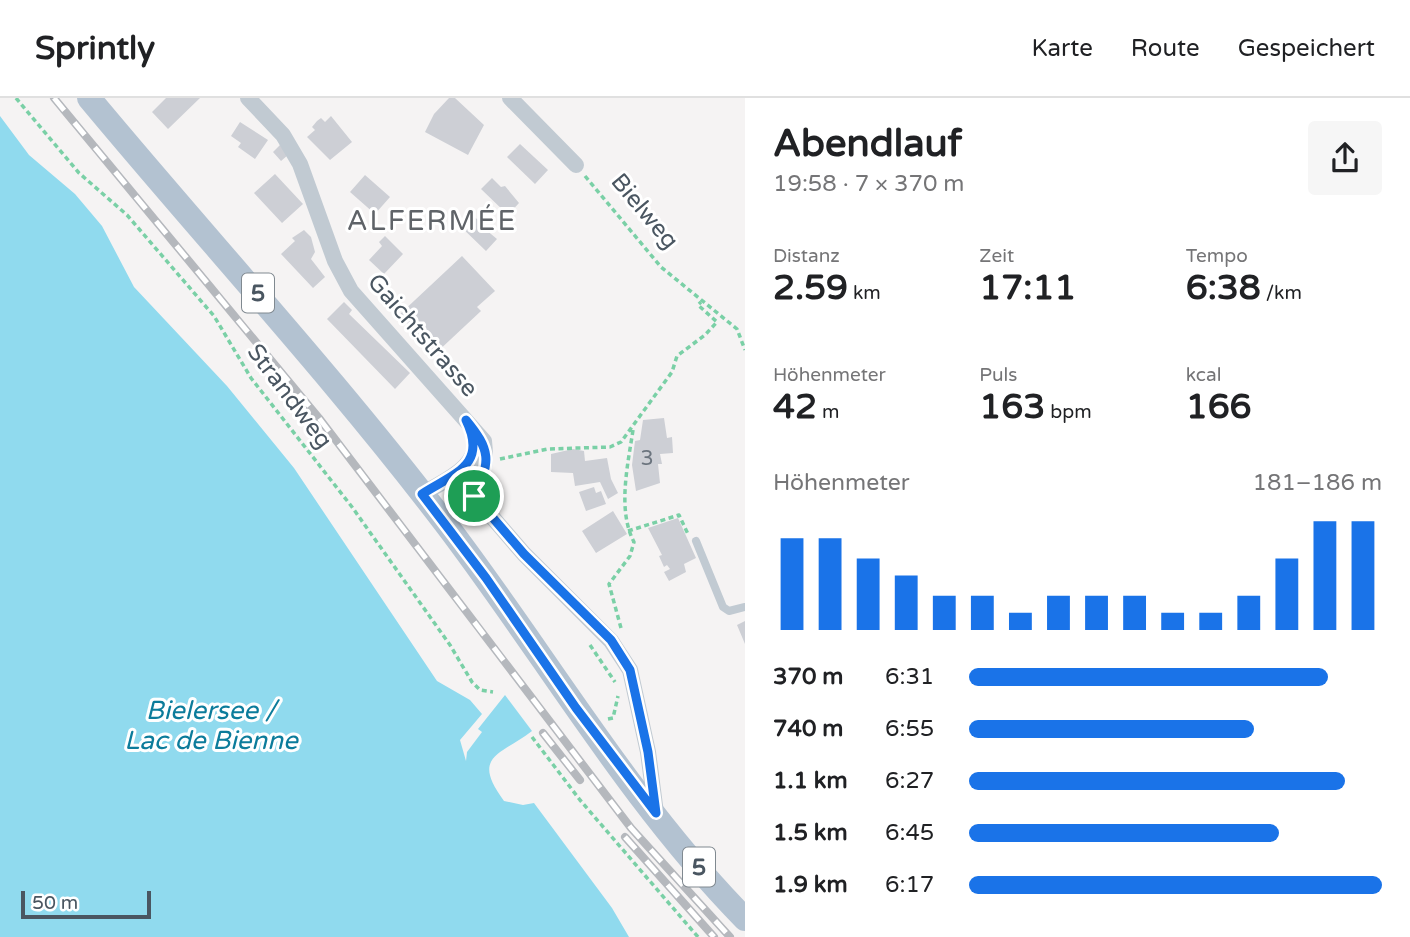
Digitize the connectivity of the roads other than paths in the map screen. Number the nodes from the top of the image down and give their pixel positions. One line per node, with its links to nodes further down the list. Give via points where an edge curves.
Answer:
1 (89, 98): 6 (main road, 5, via 310,354)
2 (248, 98): 5 (street, Gaichtstrasse, via 283,135 300,164 335,261 351,291)
3 (510, 98): 4 (street, Bielweg)
4 (576, 165)
5 (466, 420): 6 (street, Gaichtstrasse, via 474,436 474,451 467,464); 7 (street, Gaichtstrasse, via 484,441 486,459)
6 (422, 494): 8 (main road, 5)
7 (474, 496): 8 (street); 11 (street, via 524,554 611,640 630,670)
8 (444, 521): 11 (main road, 5)
9 (696, 541): 10 (lane, via 723,607 729,611)
10 (745, 607)
11 (656, 813): 12 (main road, 5)
12 (745, 919)

